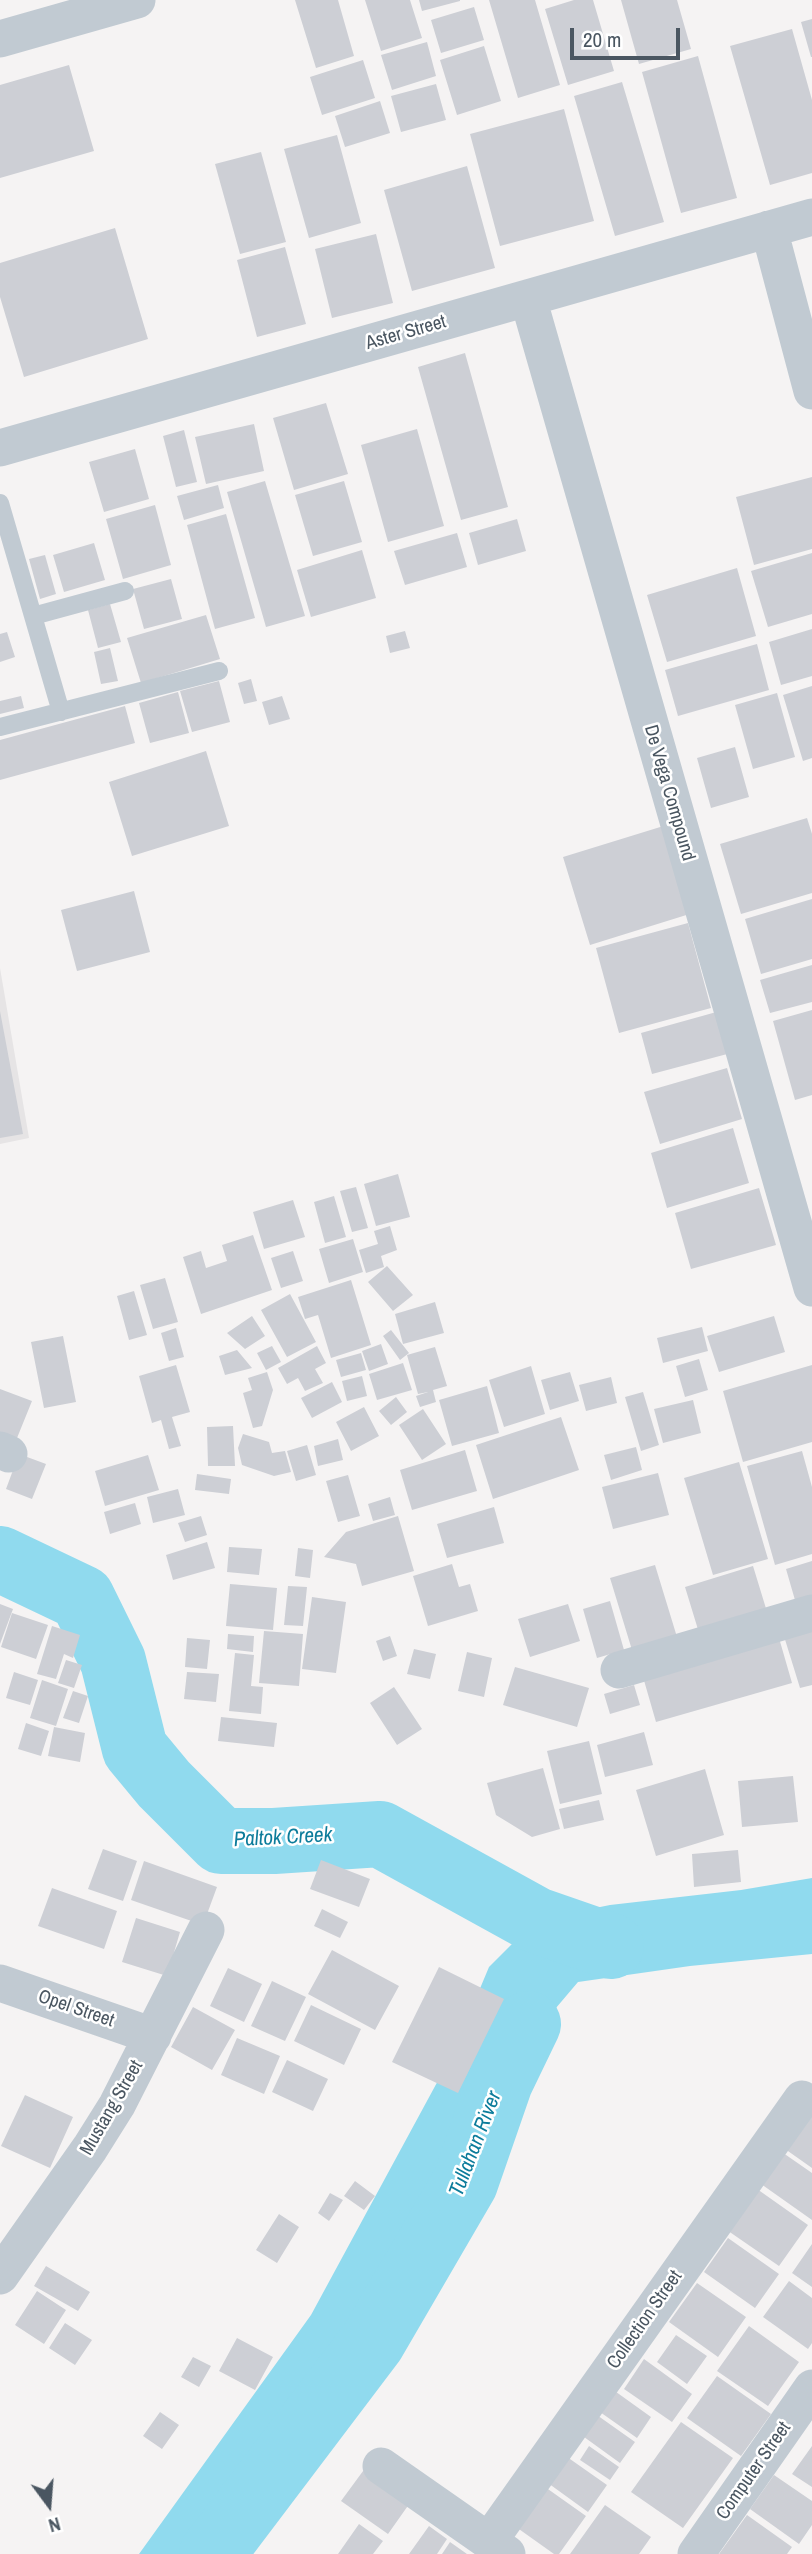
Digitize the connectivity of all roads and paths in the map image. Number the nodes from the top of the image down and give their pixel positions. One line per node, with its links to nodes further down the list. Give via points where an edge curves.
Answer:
1 (137, 0): 2 (street)
2 (0, 39)
3 (812, 217): 4 (street, Aster Street)
4 (769, 229): 5 (street, Aster Street); 6 (street)
5 (528, 298): 7 (street, Aster Street); 14 (street, De Vega Compound)
6 (812, 391)
7 (0, 448)
8 (0, 503): 10 (lane)
9 (125, 591): 10 (lane)
10 (33, 617): 12 (lane)
11 (219, 671): 12 (lane)
12 (61, 712): 13 (lane)
13 (0, 727)
14 (812, 1288)
15 (812, 1613): 16 (street)
16 (619, 1670)
17 (206, 1930): 19 (street, Mustang Street)
18 (0, 1983): 19 (street, Opel Street)
19 (153, 2036): 21 (street, Mustang Street, via 97,2137)
20 (802, 2099): 24 (street, Collection Street)
21 (0, 2276)
22 (812, 2388): 25 (street, Computer Street)
23 (381, 2466): 24 (street)
24 (498, 2547)
25 (696, 2554)

